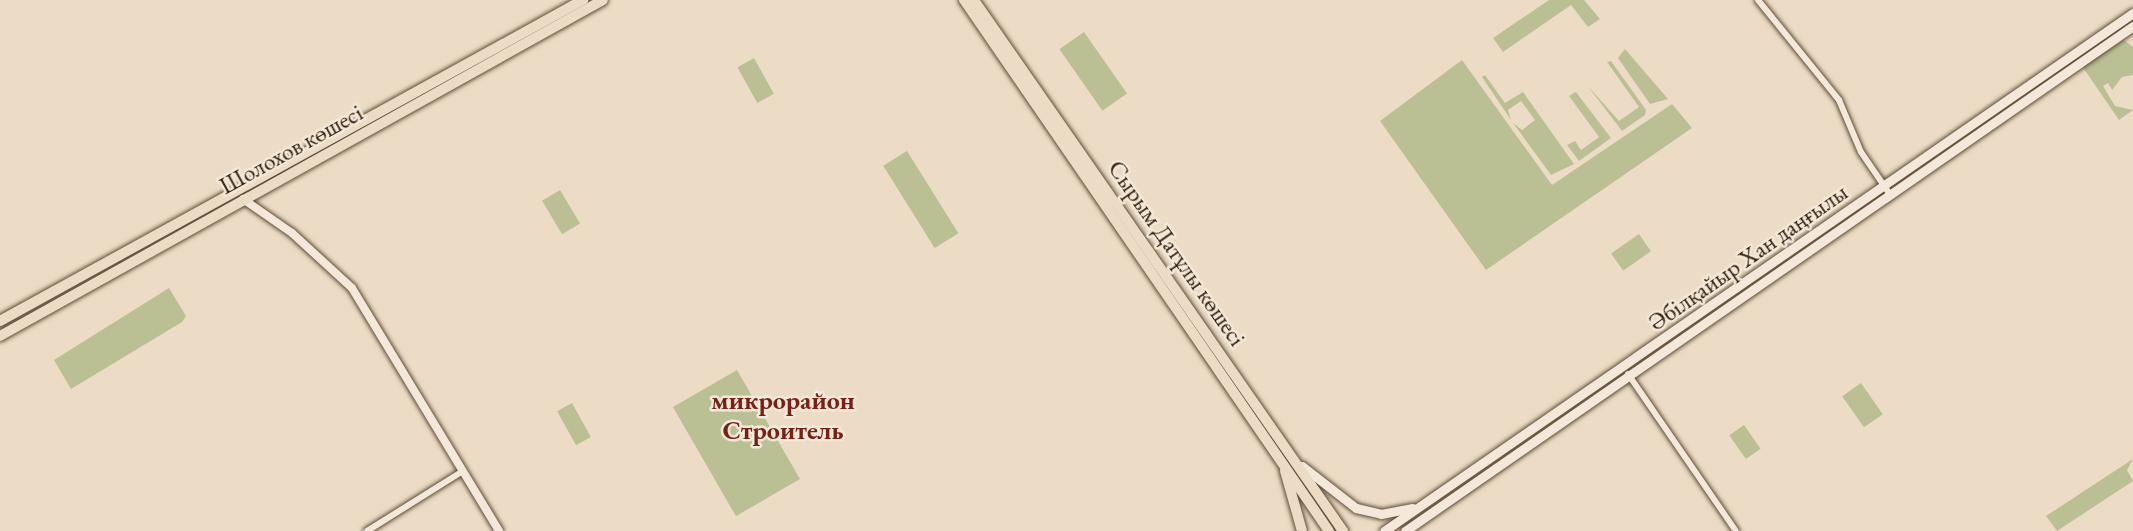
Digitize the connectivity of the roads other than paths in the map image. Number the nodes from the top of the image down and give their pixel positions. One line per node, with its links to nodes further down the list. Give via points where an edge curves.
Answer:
1 (583, 0): 10 (highway, Шолохов көшесі)
2 (603, 0): 10 (highway, Шолохов көшесі)
3 (964, 0): 8 (highway, Сырым Датұлы көшесі)
4 (974, 0): 8 (highway, Сырым Датұлы көшесі)
5 (1758, 0): 9 (street, via 1839,100)
6 (2133, 13): 9 (main road, Әбілқайыр Хан даңғылы)
7 (2133, 26): 11 (main road, Әбілқайыр Хан даңғылы)
8 (996, 39): 16 (highway, Сырым Датұлы көшесі)
9 (1882, 188): 11 (street); 14 (main road, Әбілқайыр Хан даңғылы)
10 (240, 194): 12 (highway, Шолохов көшесі); 13 (highway, Шолохов көшесі); 17 (street, via 292,233 352,288)
11 (1891, 196): 15 (main road, Әбілқайыр Хан даңғылы)
12 (0, 321)
13 (0, 336)
14 (1623, 367): 15 (street); 18 (main road, Әбілқайыр Хан даңғылы)
15 (1630, 376): 19 (main road, Әбілқайыр Хан даңғылы); 28 (street)
16 (1286, 458): 18 (main road, via 1356,508 1393,514); 22 (main road); 23 (highway, Сырым Датұлы көшесі); 24 (highway, Сырым Датұлы көшесі)
17 (463, 471): 20 (street); 21 (street)
18 (1426, 502): 25 (main road, Әбілқайыр Хан даңғылы)
19 (1433, 512): 26 (main road, Әбілқайыр Хан даңғылы); 27 (main road)
20 (367, 531)
21 (499, 531)
22 (1302, 531)
23 (1329, 531)
24 (1343, 531)
25 (1384, 531)
26 (1405, 531)
27 (1412, 531)
28 (1736, 531)

